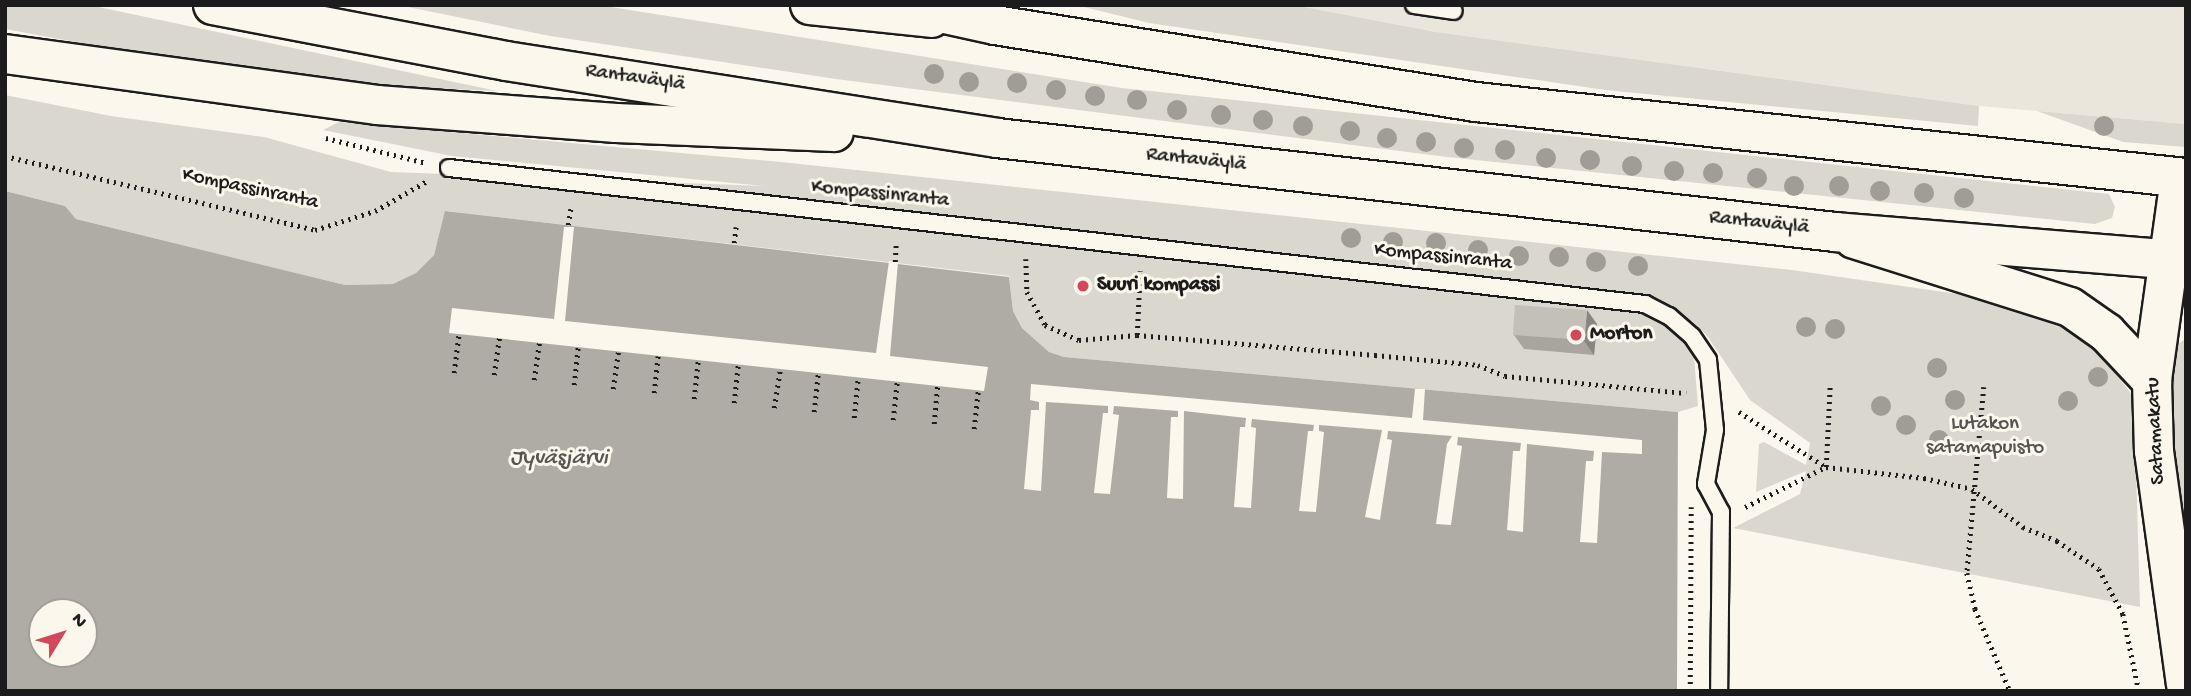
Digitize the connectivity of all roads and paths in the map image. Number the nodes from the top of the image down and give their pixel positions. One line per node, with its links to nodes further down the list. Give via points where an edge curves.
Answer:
1 (213, 5): 9 (main road, Rantaväylä, via 506,61)
2 (810, 5): 6 (main road)
3 (904, 5): 6 (main road)
4 (1414, 5): 5 (lane)
5 (1454, 11)
6 (995, 25): 12 (main road, via 1476,102)
7 (5, 54): 9 (main road, via 377,105 602,122)
8 (322, 137): 11 (path)
9 (997, 138): 13 (main road, Rantaväylä)
10 (5, 156): 11 (path, Kompassinranta, via 315,230 375,211)
11 (449, 168): 14 (lane, Kompassinranta)
12 (2183, 178): 16 (main road, Satamakatu)
13 (1835, 232): 16 (main road, Rantaväylä); 32 (main road, via 1920,264 2070,307 2107,333)
14 (1031, 233): 15 (lane, Kompassinranta); 18 (path, via 1027,292 1045,325 1079,341)
15 (1142, 245): 18 (path); 41 (lane, Kompassinranta, via 1645,304 1669,316 1692,336 1708,360)
16 (2178, 260): 32 (main road, Satamakatu)
17 (459, 334): 27 (path)
18 (1137, 335): 41 (path, via 1478,365 1506,376 1669,389)
19 (499, 338): 29 (path)
20 (539, 343): 31 (path)
21 (578, 347): 34 (path)
22 (618, 352): 38 (path)
23 (658, 356): 40 (path)
24 (698, 360): 42 (path)
25 (738, 365): 43 (path)
26 (780, 369): 44 (path)
27 (454, 373)
28 (818, 374): 45 (path)
29 (494, 375)
30 (858, 378): 46 (path)
31 (534, 380)
32 (2152, 380): 54 (main road, Satamakatu, via 2154,451)
33 (897, 382): 47 (path)
34 (574, 384)
35 (1830, 385): 50 (path)
36 (937, 386): 48 (path)
37 (1984, 387): 52 (path)
38 (613, 389)
39 (978, 391): 49 (path)
40 (654, 393)
41 (1714, 398): 50 (path); 51 (lane, Kompassinranta, via 1715,430)
42 (694, 399)
43 (734, 403)
44 (774, 408)
45 (814, 412)
46 (854, 418)
47 (893, 420)
48 (934, 424)
49 (974, 429)
50 (1826, 467): 52 (path, via 1924,478); 53 (path, via 1782,492 1733,512)
51 (1706, 484): 53 (lane); 55 (path, via 1695,494 1689,513)
52 (1972, 489): 57 (path, via 1967,572 1975,610); 58 (path, via 2023,527 2057,541 2099,569 2123,614)
53 (1721, 512): 56 (lane)
54 (2186, 684)
55 (1690, 691)
56 (1719, 691)
57 (2010, 691)
58 (2139, 691)

